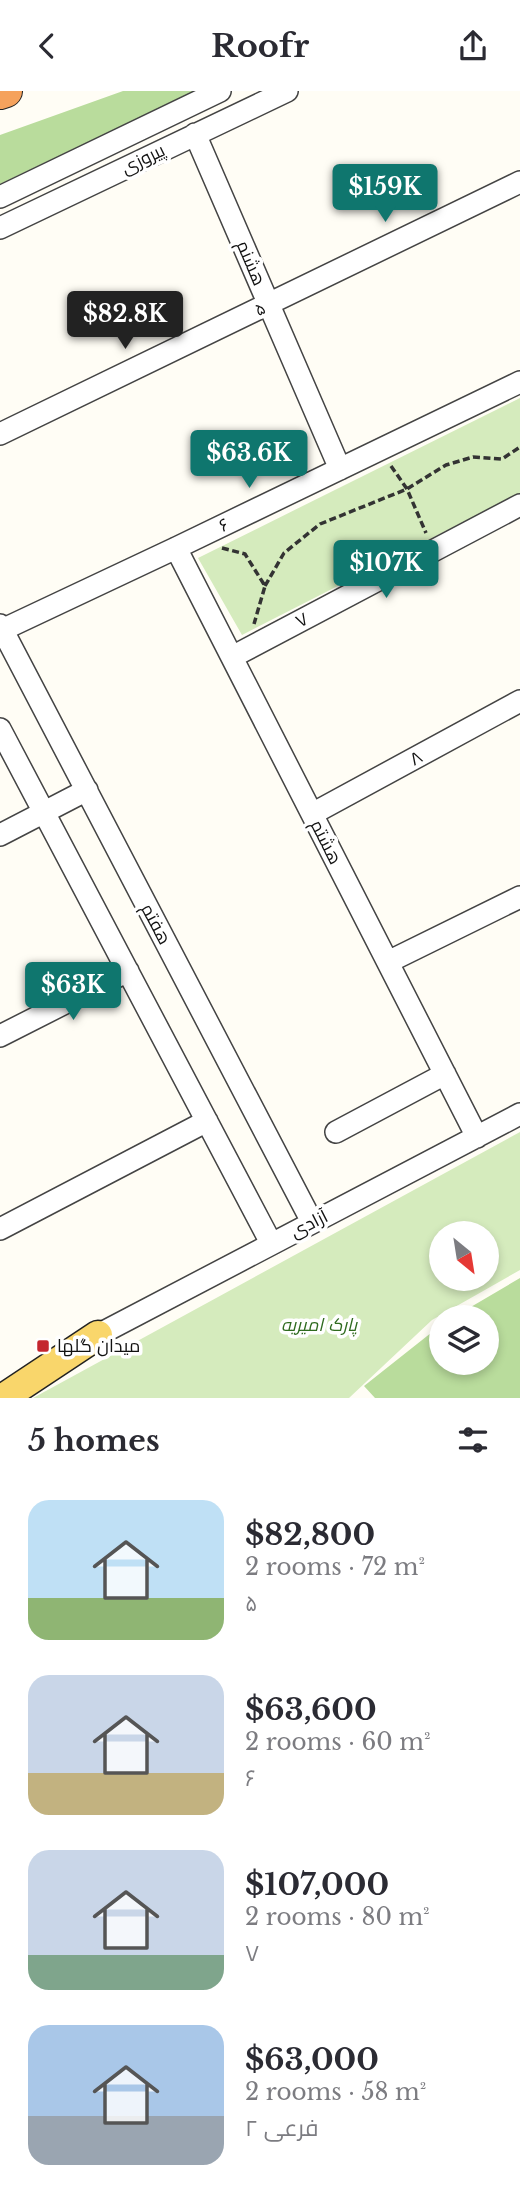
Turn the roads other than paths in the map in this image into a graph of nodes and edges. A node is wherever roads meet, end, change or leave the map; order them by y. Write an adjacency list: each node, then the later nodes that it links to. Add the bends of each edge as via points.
1 (6, 91): 4 (highway)
2 (220, 91): 7 (street, پیروزی)
3 (287, 91): 5 (street, پیروزی)
4 (0, 93)
5 (195, 134): 8 (street, پیروزی); 9 (street, هشنم)
6 (520, 182): 9 (street, ۵)
7 (0, 197)
8 (0, 228)
9 (269, 305): 11 (street, ۵); 12 (street, هشنم)
10 (520, 382): 12 (street, ۶)
11 (0, 434)
12 (340, 469): 14 (street, ۶)
13 (520, 505): 16 (street, ۷)
14 (184, 544): 15 (street, ۶); 16 (street, هشتم)
15 (1, 627): 19 (street, هفتم)
16 (240, 653): 21 (street, هشتم)
17 (520, 701): 21 (street, ۸)
18 (0, 729): 20 (street)
19 (86, 790): 20 (street); 32 (street, هفتم)
20 (44, 812): 22 (street); 25 (street)
21 (312, 814): 24 (street, هشتم)
22 (0, 835)
23 (520, 897): 24 (street)
24 (388, 962): 27 (street, هشتم)
25 (128, 971): 26 (street); 29 (street)
26 (0, 1036)
27 (445, 1074): 30 (street); 31 (street, هشتم)
28 (520, 1114): 31 (street, آزادی)
29 (207, 1121): 33 (street); 34 (street)
30 (336, 1132)
31 (477, 1136): 32 (street, آزادی)
32 (312, 1222): 34 (street, آزادی)
33 (0, 1229)
34 (271, 1243): 35 (street, آزادی)
35 (98, 1335): 36 (main road, آزادی); 37 (main road, آزادی)
36 (0, 1381)
37 (3, 1398)

